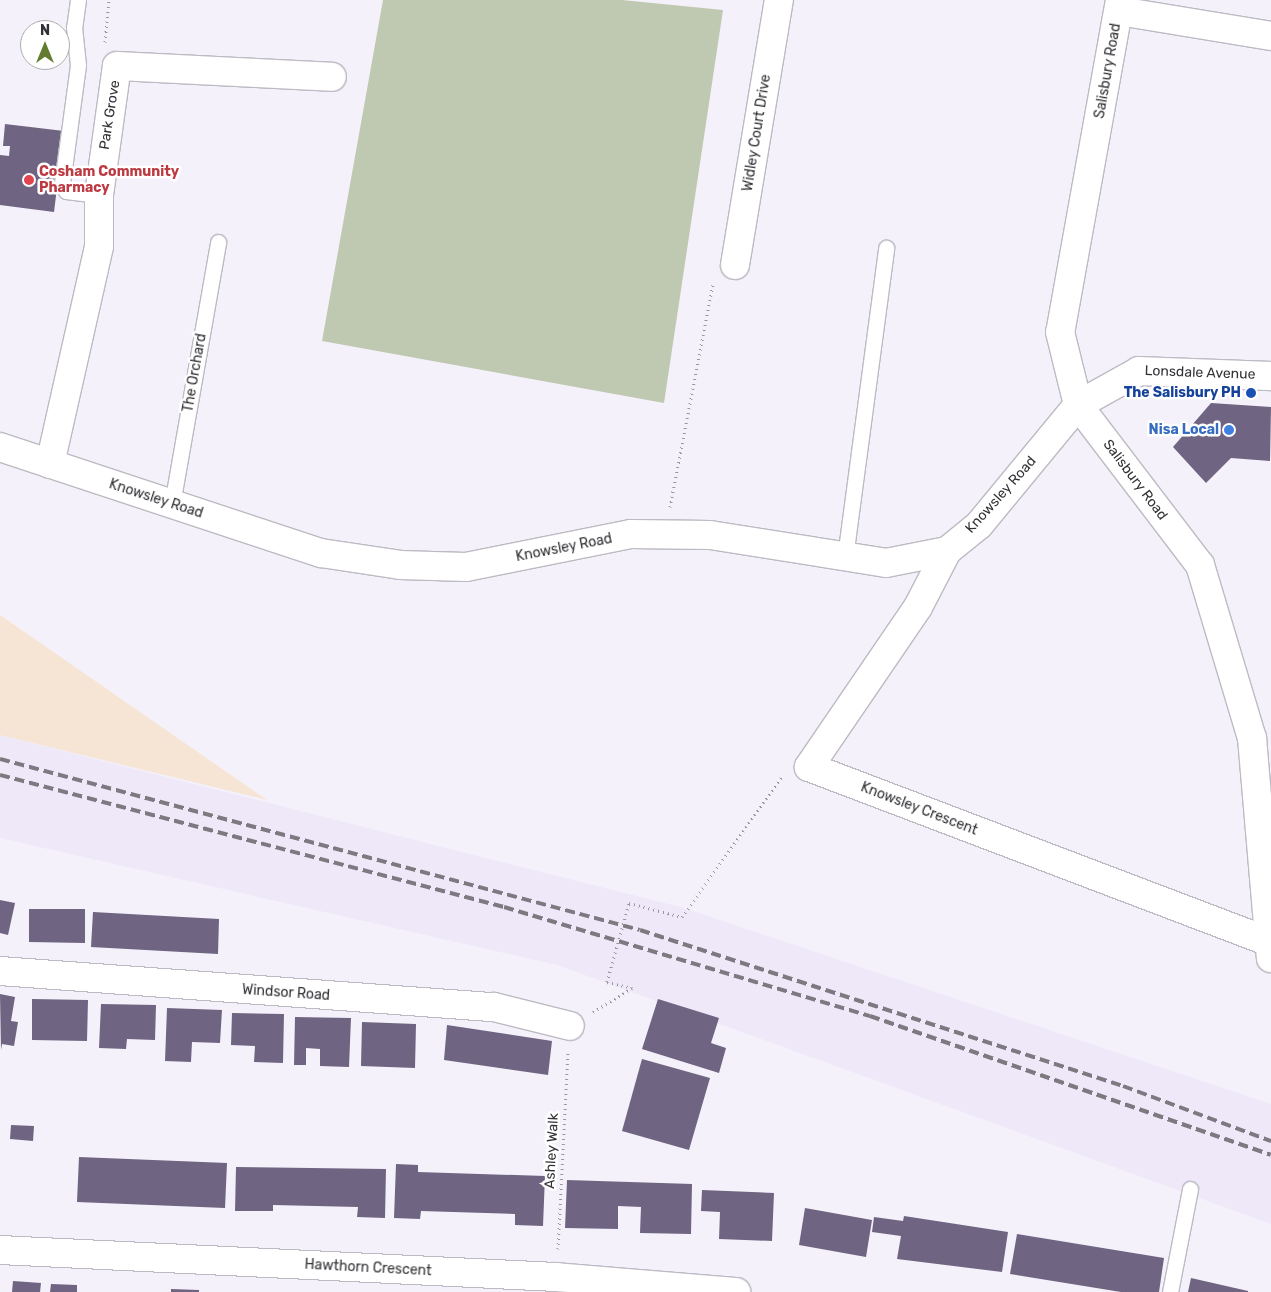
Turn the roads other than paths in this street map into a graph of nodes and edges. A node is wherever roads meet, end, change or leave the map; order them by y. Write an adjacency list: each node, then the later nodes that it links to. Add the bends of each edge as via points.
1 (78, 0): 6 (lane, via 74,27 78,65 62,183 66,190)
2 (780, 0): 9 (street, Widley Court Drive)
3 (1120, 6): 4 (street); 11 (street, Salisbury Road, via 1060,332)
4 (1271, 36)
5 (332, 77): 6 (street, Park Grove, via 117,66)
6 (98, 195): 13 (street, Park Grove, via 99,246)
7 (218, 242): 14 (lane, The Orchard)
8 (886, 248): 16 (lane)
9 (736, 265)
10 (1271, 376): 11 (street, Lonsdale Avenue, via 1139,371)
11 (1078, 405): 15 (street, Knowsley Road, via 979,525); 17 (street, Salisbury Road, via 1200,566 1252,738)
12 (0, 448): 13 (street, Knowsley Road)
13 (50, 464): 14 (street, Knowsley Road)
14 (172, 504): 16 (street, Knowsley Road, via 321,553 400,565 466,567 631,534 710,535)
15 (947, 551): 16 (street, Knowsley Road, via 886,563); 17 (street, Knowsley Crescent, via 918,607 809,767)
16 (845, 557)
17 (1270, 950)
18 (0, 971): 19 (street, Windsor Road, via 494,1007)
19 (570, 1026)
20 (1190, 1189): 24 (lane)
21 (0, 1250): 22 (street, Hawthorn Crescent)
22 (556, 1284): 23 (street, Hawthorn Crescent)
23 (736, 1292)
24 (1170, 1292)

